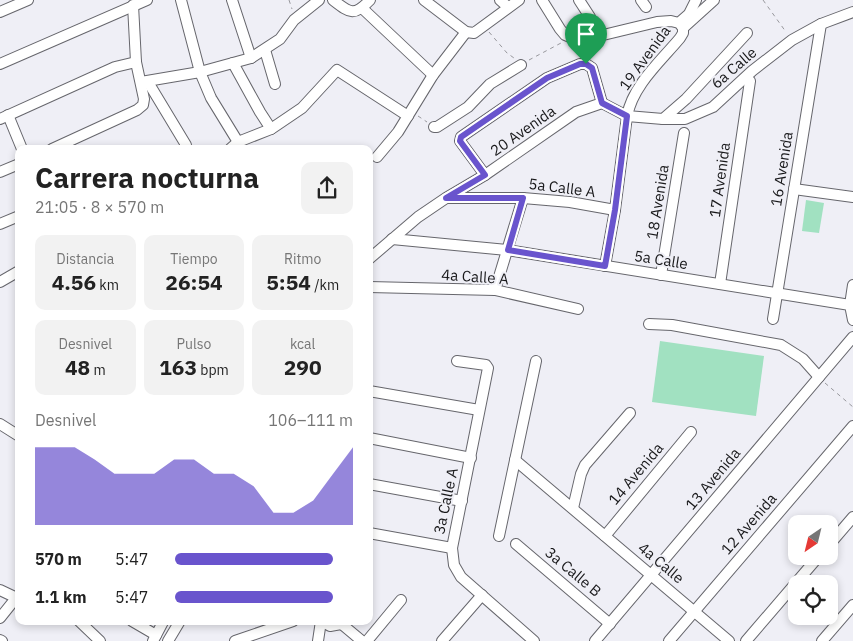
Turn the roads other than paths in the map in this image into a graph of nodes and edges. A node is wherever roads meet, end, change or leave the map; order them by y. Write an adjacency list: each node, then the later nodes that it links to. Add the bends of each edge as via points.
1 (28, 0): 17 (street)
2 (147, 0): 15 (street)
3 (181, 0): 30 (street)
4 (232, 0): 25 (street)
5 (319, 0): 24 (street)
6 (333, 0): 16 (street, via 348,11)
7 (370, 0): 16 (street)
8 (424, 0): 22 (street)
9 (519, 0): 14 (street)
10 (542, 0): 21 (street, via 560,29 572,38 599,36 657,22 671,21)
11 (579, 0): 19 (street)
12 (696, 0): 21 (street)
13 (714, 0): 21 (street, 19 Avenida)
14 (504, 4): 22 (street, via 484,26 474,33)
15 (133, 5): 26 (street); 28 (street)
16 (362, 8): 31 (street)
17 (0, 12)
18 (853, 12): 20 (street, 6a Calle)
19 (590, 17)
20 (821, 24): 39 (street, 6a Calle, via 792,40 752,70 713,107 685,119); 52 (street, 16 Avenida)
21 (681, 26): 37 (street, 19 Avenida, via 683,34 637,90)
22 (466, 32): 31 (street)
23 (748, 32): 39 (street)
24 (265, 50): 25 (street); 34 (street)
25 (251, 58): 27 (street)
26 (136, 62): 33 (street); 38 (street, via 115,67)
27 (233, 63): 30 (street); 41 (street)
28 (0, 64)
29 (521, 64): 40 (street, via 490,84 468,107)
30 (200, 72): 33 (street); 43 (street, via 211,98)
31 (433, 75): 36 (street)
32 (750, 81): 66 (street, 17 Avenida)
33 (144, 82): 45 (street, via 143,105 137,110); 46 (street)
34 (275, 84)
35 (602, 103): 37 (street); 51 (street, 20 Avenida, via 576,112); 51 (street, via 592,68 586,64 547,78 460,139)
36 (410, 113): 41 (street, via 337,70 302,108); 48 (street)
37 (627, 116): 39 (street, 6a Calle); 56 (street, 19 Avenida)
38 (4, 117): 44 (street)
39 (663, 120)
40 (434, 127)
41 (271, 129): 43 (street)
42 (684, 133): 64 (street, 18 Avenida)
43 (238, 142): 47 (street)
44 (20, 145)
45 (61, 145)
46 (186, 145)
47 (235, 145)
48 (377, 157)
49 (15, 166): 50 (street)
50 (0, 172)
51 (485, 175): 54 (street, 20 Avenida)
52 (794, 189): 53 (street); 70 (street, 16 Avenida)
53 (853, 197)
54 (446, 198): 55 (street, 5a Calle A); 59 (street, 20 Avenida)
55 (523, 198): 56 (street, 5a Calle A); 60 (street)
56 (615, 210): 62 (street, 19 Avenida)
57 (15, 218): 58 (street)
58 (0, 224)
59 (392, 239): 60 (street, 5a Calle); 61 (street, 20 Avenida)
60 (508, 250): 62 (street, 5a Calle); 69 (street)
61 (373, 256)
62 (605, 266): 64 (street, 5a Calle)
63 (15, 273): 65 (street)
64 (661, 275): 66 (street, 5a Calle)
65 (0, 282)
66 (720, 284): 70 (street, 5a Calle)
67 (853, 285): 71 (street)
68 (373, 287): 69 (street, 4a Calle A)
69 (495, 290): 72 (street, 4a Calle A)
70 (778, 293): 71 (street, 5a Calle); 73 (street, 16 Avenida)
71 (850, 304): 74 (street)
72 (578, 309)
73 (773, 319)
74 (853, 320)
75 (649, 324): 79 (street, via 672,325 781,345 804,359)
76 (853, 337): 79 (street, 13 Avenida)
77 (536, 360): 89 (street)
78 (457, 361): 81 (street, 3a Calle A, via 488,368)
79 (819, 377): 101 (street, 13 Avenida)
80 (373, 392): 81 (street)
81 (479, 410): 88 (street, 3a Calle A)
82 (630, 413): 92 (street, via 585,465)
83 (0, 424): 86 (street)
84 (853, 426): 108 (street, 12 Avenida)
85 (691, 432): 97 (street, 14 Avenida)
86 (15, 433)
87 (373, 439): 88 (street)
88 (471, 458): 91 (street, 3a Calle A)
89 (515, 460): 92 (street, 4a Calle); 96 (street)
90 (373, 485): 91 (street)
91 (462, 501): 99 (street, 3a Calle A)
92 (573, 508): 97 (street, 4a Calle)
93 (853, 517): 95 (street)
94 (373, 534): 99 (street)
95 (838, 534)
96 (499, 536)
97 (605, 536): 101 (street, 4a Calle)
98 (516, 544): 110 (street, 3a Calle B)
99 (452, 548): 103 (street, 3a Calle A, via 454,565 461,577)
100 (811, 565): 131 (street)
101 (651, 575): 108 (street, 4a Calle); 110 (street, 13 Avenida)
102 (0, 590): 104 (street)
103 (482, 595): 118 (street, 3a Calle A); 126 (street)
104 (15, 597)
105 (15, 600): 109 (street)
106 (401, 600): 125 (street)
107 (853, 605): 132 (street)
108 (694, 611): 129 (street, 12 Avenida); 130 (street, 4a Calle)
109 (0, 618)
110 (610, 624): 128 (street, 13 Avenida)
111 (84, 625): 120 (street)
112 (137, 625): 119 (street)
113 (162, 625): 119 (street)
114 (178, 625): 121 (street)
115 (281, 625): 122 (street)
116 (320, 625): 123 (street)
117 (342, 625): 124 (street)
118 (522, 637): 127 (street, 3a Calle A)
119 (155, 638)
120 (100, 641)
121 (168, 641)
122 (235, 641)
123 (318, 641)
124 (362, 641)
125 (367, 641)
126 (442, 641)
127 (534, 641)
128 (595, 641)
129 (668, 641)
130 (729, 641)
131 (746, 641)
132 (822, 641)

